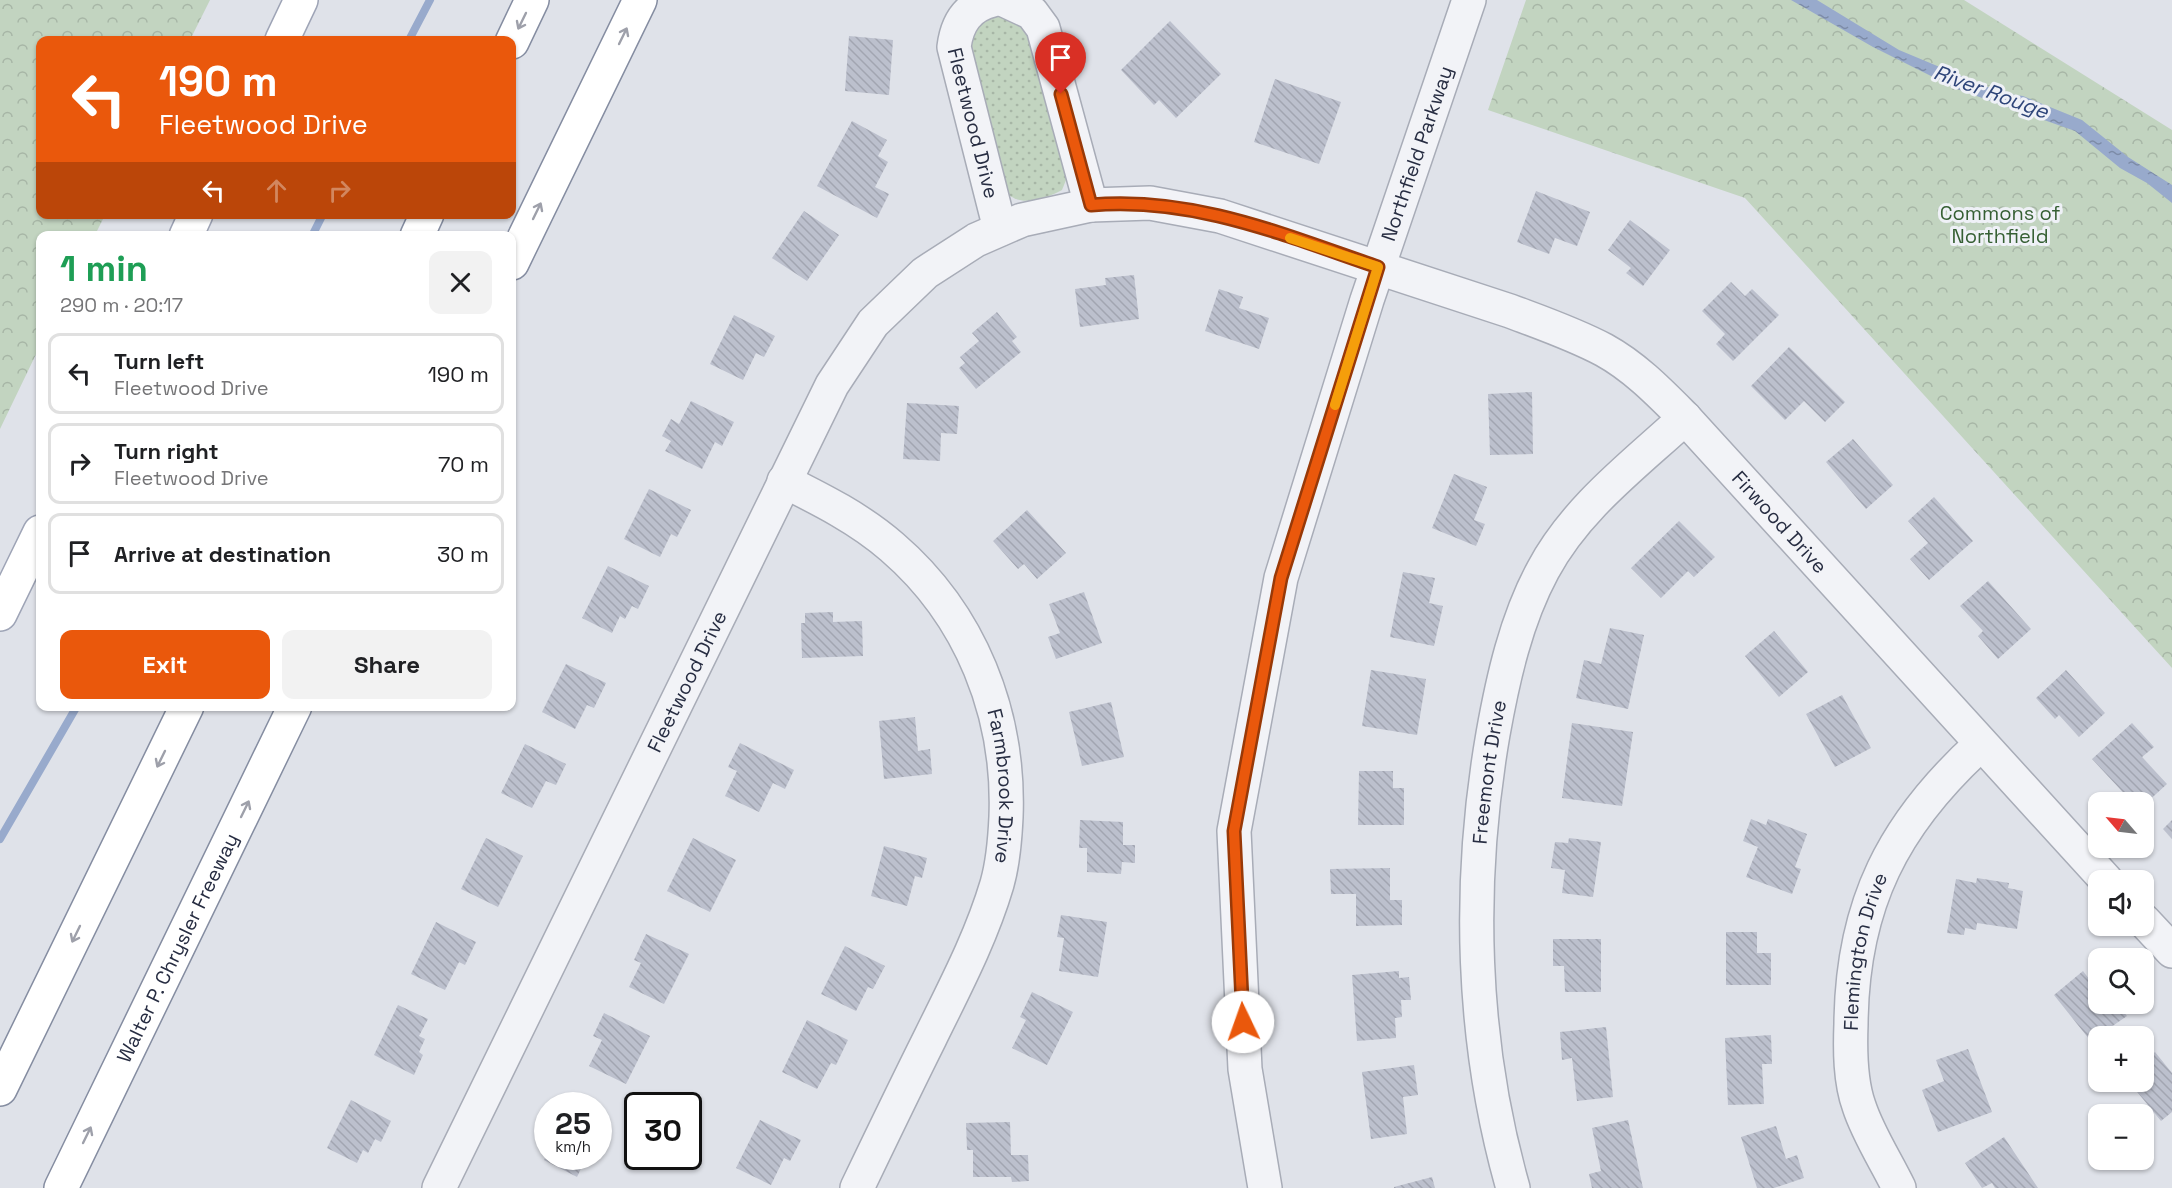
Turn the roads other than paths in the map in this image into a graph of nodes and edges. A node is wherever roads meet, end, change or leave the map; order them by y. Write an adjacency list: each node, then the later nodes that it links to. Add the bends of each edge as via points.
1 (302, 0): 7 (main road)
2 (532, 0): 8 (main road, one-way to 8)
3 (640, 0): 11 (main road, one-way to 3)
4 (993, 0): 10 (street, Fleetwood Drive, via 965,16 954,47)
5 (1004, 0): 9 (street, via 1032,13 1043,28)
6 (1469, 0): 12 (street, Northfield Parkway)
7 (284, 36)
8 (515, 36)
9 (1091, 205): 10 (street, Fleetwood Drive, via 1057,210); 12 (street, Fleetwood Drive, via 1150,203 1187,207)
10 (1000, 229): 14 (street, Fleetwood Drive, via 925,273 873,324 832,385)
11 (516, 255)
12 (1378, 267): 13 (street, Firwood Drive, via 1587,341 1624,363); 27 (street, Northfield Parkway, via 1281,578 1234,831 1245,1070)
13 (1685, 418): 19 (street, Firwood Drive); 28 (street, Freemont Drive, via 1603,492 1560,543 1526,608 1499,701 1482,810 1478,984 1493,1101)
14 (784, 481): 25 (street, Fleetwood Drive); 26 (street, Farmbrook Drive, via 864,525 931,587 979,662 994,703 1002,742 1005,837 983,925)
15 (36, 540): 16 (main road)
16 (0, 614)
17 (185, 711): 23 (main road, one-way to 23)
18 (293, 711): 24 (main road, Walter P. Chrysler Freeway, one-way to 18)
19 (1981, 744): 20 (street, Firwood Drive); 29 (street, Flemington Drive, via 1920,808 1889,857 1862,923 1854,964 1850,1053 1858,1105)
20 (2097, 870)
21 (2154, 932): 22 (street)
22 (2172, 951)
23 (0, 1089)
24 (61, 1188)
25 (439, 1188)
26 (856, 1188)
27 (1265, 1188)
28 (1513, 1188)
29 (1899, 1188)

